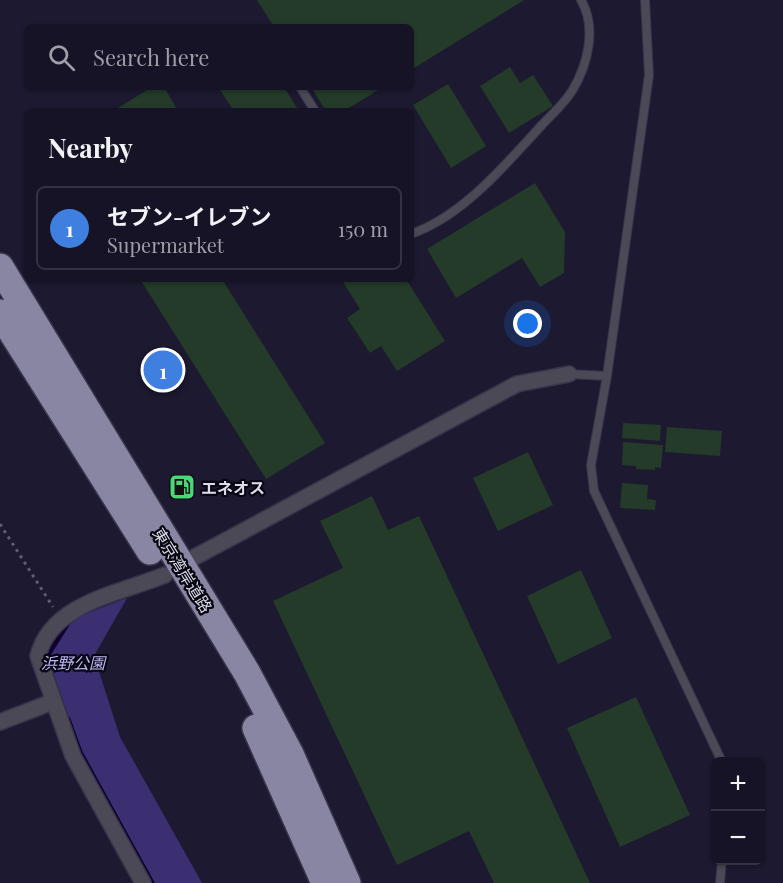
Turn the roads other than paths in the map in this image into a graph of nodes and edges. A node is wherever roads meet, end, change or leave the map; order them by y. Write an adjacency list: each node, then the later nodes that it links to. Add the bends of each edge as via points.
1 (581, 0): 5 (lane, via 587,11 589,52 571,92 498,172 448,215)
2 (645, 0): 9 (lane, via 649,75)
3 (302, 90): 4 (lane)
4 (313, 108)
5 (414, 232)
6 (0, 267): 10 (highway, 東京湾岸道路)
7 (0, 313): 10 (highway, 東京湾岸道路)
8 (569, 374): 9 (lane); 10 (street, via 517,384)
9 (608, 376): 13 (lane, via 591,465 594,491)
10 (173, 570): 11 (street, via 87,604 61,619 42,641 38,656); 16 (highway, 東京湾岸道路, via 256,729); 17 (highway, 東京湾岸道路, via 278,729)
11 (52, 702): 12 (street); 15 (street, via 73,756)
12 (0, 722)
13 (720, 757)
14 (722, 865): 18 (lane)
15 (143, 883)
16 (325, 883)
17 (347, 883)
18 (720, 883)

